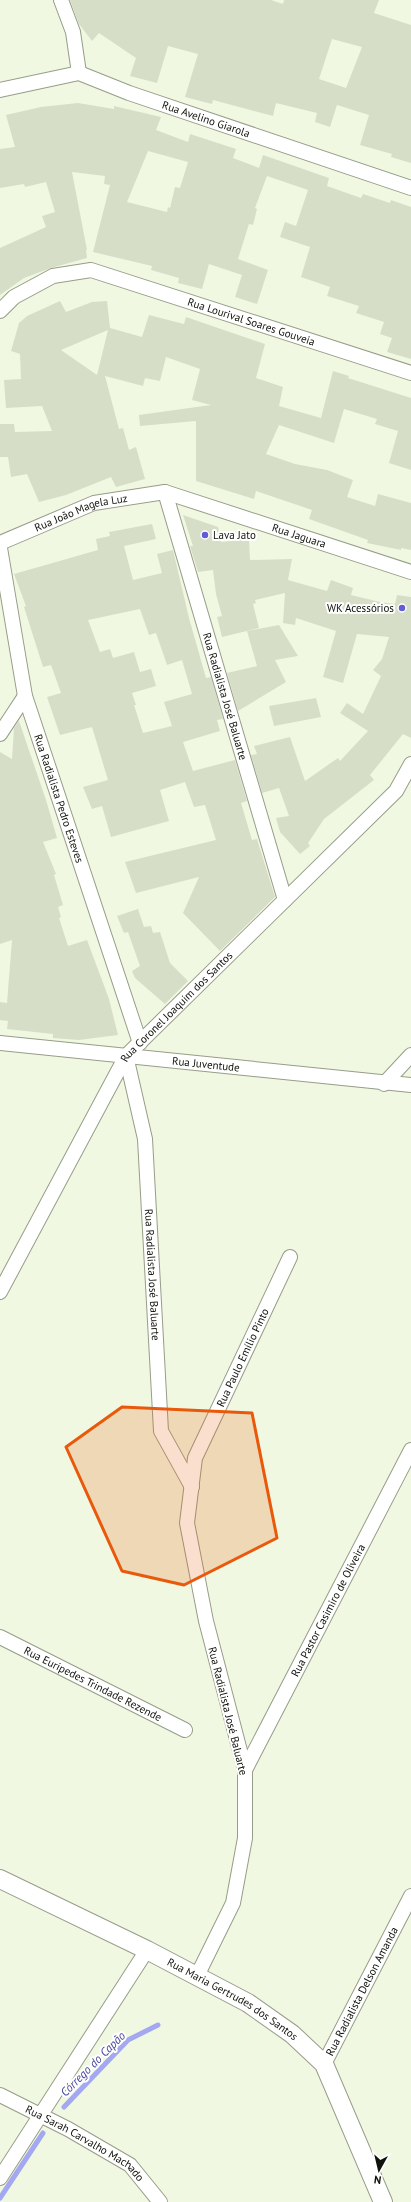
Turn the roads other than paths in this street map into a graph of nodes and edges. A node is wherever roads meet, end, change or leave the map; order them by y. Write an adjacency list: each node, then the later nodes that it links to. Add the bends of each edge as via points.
1 (61, 0): 2 (street, via 73,32)
2 (79, 73): 3 (street); 4 (street, Rua Avelino Giarola, via 129,93)
3 (0, 90)
4 (411, 188)
5 (0, 310): 6 (street, Rua Lourival Soares Gouveia, via 14,297 54,276 91,270)
6 (411, 373)
7 (165, 492): 8 (street, Rua João Magela Luz, via 94,503); 10 (street, Rua Jaguara); 14 (street, Rua Radialista José Baluarte)
8 (0, 543)
9 (0, 548): 11 (street, Rua Radialista Pedro Esteves)
10 (411, 572)
11 (25, 696): 12 (street); 16 (street, Rua Radialista Pedro Esteves)
12 (0, 734)
13 (411, 764): 14 (street, Rua Coronel Joaquim dos Santos, via 396,791)
14 (286, 900): 16 (street, Rua Coronel Joaquim dos Santos)
15 (0, 1043): 18 (street, Rua Juventude)
16 (140, 1043): 18 (street, Rua Coronel Joaquim dos Santos)
17 (411, 1055): 19 (street)
18 (126, 1056): 19 (street, Rua Juventude); 22 (street, Rua Coronel Joaquim dos Santos); 25 (street, Rua Radialista José Baluarte, via 145,1139 161,1431)
19 (384, 1084): 20 (street, Rua Juventude)
20 (411, 1085)
21 (290, 1257): 24 (street, Rua Paulo Emílio Pinto)
22 (0, 1292)
23 (411, 1450): 28 (street, Rua Pastor Casimiro de Oliveira)
24 (195, 1458): 25 (street, Rua Radialista José Baluarte)
25 (192, 1487): 28 (street, Rua Radialista José Baluarte, via 188,1531 206,1621)
26 (0, 1637): 27 (street, Rua Euripedes Trindade Rezende)
27 (185, 1730)
28 (245, 1770): 32 (street, Rua Radialista José Baluarte, via 246,1838 232,1903)
29 (0, 1879): 31 (street, Rua Maria Gertrudes dos Santos)
30 (411, 1896): 33 (street, Rua Radialista Delson Amanda)
31 (147, 1950): 32 (street, Rua Maria Gertrudes dos Santos); 35 (street)
32 (197, 1976): 33 (street, Rua Maria Gertrudes dos Santos, via 248,2003 292,2034)
33 (324, 2064): 38 (street, Rua Maria Gertrudes dos Santos)
34 (0, 2095): 35 (street, Rua Sarah Carvalho Machado)
35 (39, 2115): 36 (street); 37 (street, Rua Sarah Carvalho Machado, via 130,2165)
36 (0, 2178)
37 (160, 2202)
38 (382, 2202)

